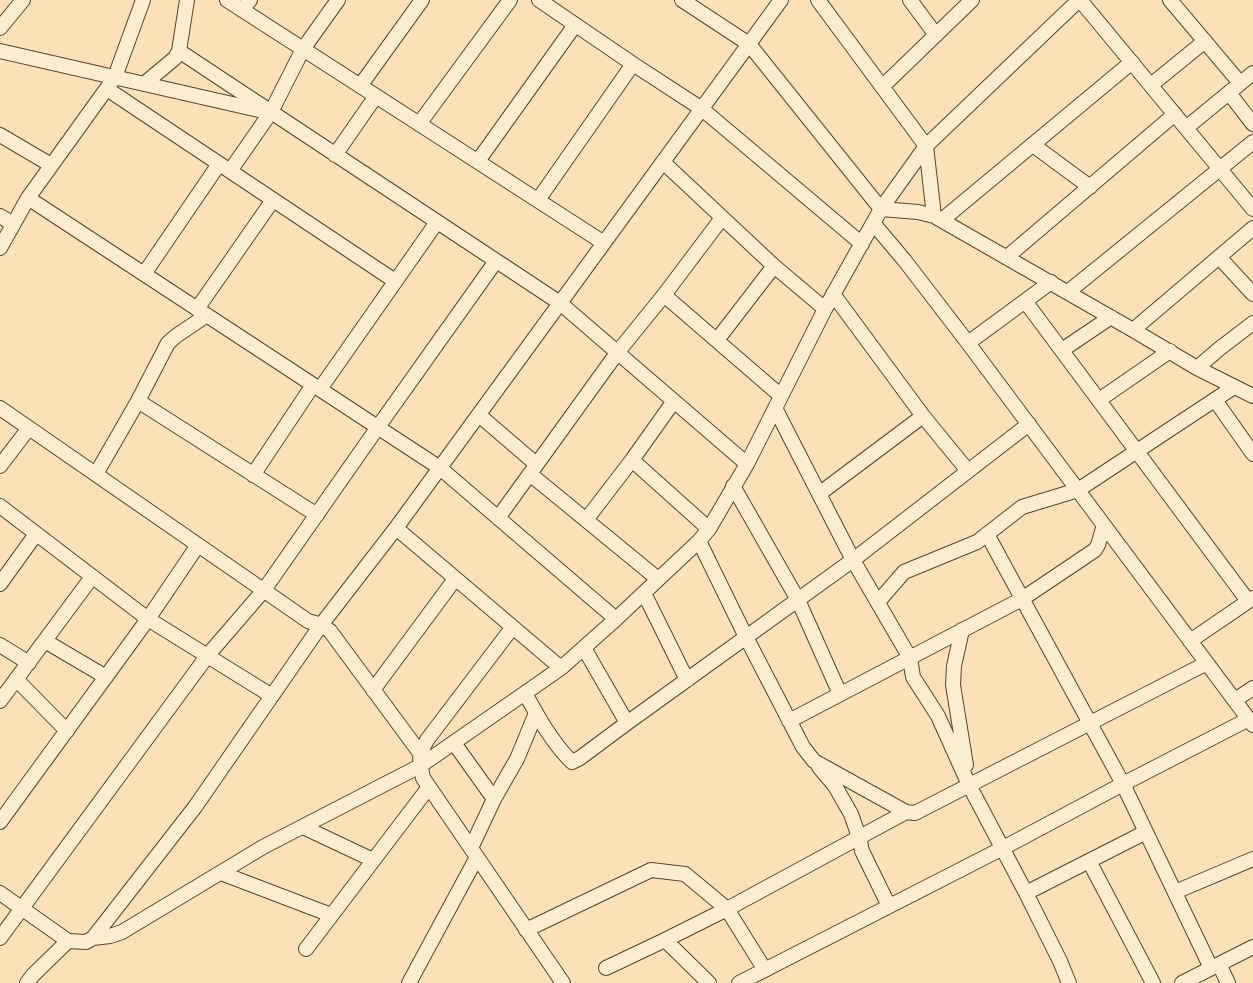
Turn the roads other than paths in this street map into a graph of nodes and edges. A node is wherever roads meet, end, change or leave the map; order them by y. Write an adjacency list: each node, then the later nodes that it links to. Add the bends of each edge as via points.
1 (23, 0): 18 (street)
2 (143, 0): 28 (street)
3 (187, 0): 23 (street)
4 (227, 0): 16 (street)
5 (338, 0): 22 (street)
6 (422, 0): 32 (street)
7 (510, 0): 40 (street)
8 (539, 0): 17 (street)
9 (781, 0): 21 (street)
10 (818, 0): 33 (street)
11 (910, 0): 19 (street)
12 (972, 0): 19 (street)
13 (1080, 0): 25 (street); 46 (street)
14 (1170, 0): 20 (street)
15 (686, 1): 21 (street)
16 (246, 5): 22 (street)
17 (575, 25): 26 (street); 48 (street)
18 (0, 28)
19 (936, 35): 33 (street)
20 (1205, 41): 29 (street); 31 (street)
21 (749, 44): 37 (street); 57 (street)
22 (303, 49): 32 (street); 38 (street)
23 (180, 51): 30 (street); 38 (street)
24 (2, 56): 28 (street)
25 (1132, 62): 31 (street); 45 (street)
26 (634, 64): 37 (street); 56 (street)
27 (1253, 73): 29 (street)
28 (115, 77): 30 (street); 34 (street)
29 (1240, 83): 35 (street)
30 (144, 84): 38 (street)
31 (1151, 85): 39 (street)
32 (360, 86): 36 (street)
33 (883, 86): 46 (street)
34 (106, 88): 50 (street); 51 (street)
35 (1229, 93): 41 (street); 42 (street)
36 (376, 96): 40 (street); 47 (street)
37 (702, 109): 49 (street); 67 (street)
38 (271, 112): 47 (street); 51 (street)
39 (1175, 114): 42 (street); 53 (street)
40 (419, 124): 48 (street)
41 (1253, 124)
42 (1186, 128): 52 (street)
43 (0, 135): 50 (street)
44 (1253, 142): 52 (street)
45 (1033, 145): 53 (street); 61 (street)
46 (926, 146): 57 (street); 61 (street)
47 (335, 155): 62 (street)
48 (478, 161): 56 (street)
49 (663, 162): 60 (street); 66 (street)
50 (52, 165): 54 (street)
51 (225, 167): 55 (street); 73 (street)
52 (1220, 168): 58 (street); 76 (street)
53 (1090, 187): 69 (street)
54 (28, 198): 64 (street); 73 (street)
55 (273, 200): 74 (street); 83 (street)
56 (538, 200): 66 (street)
57 (881, 209): 61 (street, via 918,212); 63 (street)
58 (1253, 209)
59 (0, 216): 64 (street)
60 (722, 218): 72 (street); 79 (street)
61 (938, 218): 69 (street)
62 (437, 222): 71 (street); 74 (street)
63 (873, 223): 67 (street); 88 (street)
64 (14, 224): 68 (street)
65 (1253, 228): 70 (street)
66 (604, 243): 81 (street)
67 (862, 244): 77 (street)
68 (0, 248)
69 (1007, 257): 75 (street)
70 (1219, 257): 78 (street); 86 (street)
71 (496, 261): 81 (street); 105 (street)
72 (774, 266): 82 (street); 87 (street)
73 (144, 274): 83 (street)
74 (395, 281): 93 (street)
75 (1051, 282): 76 (street); 80 (street)
76 (1068, 292): 84 (street)
77 (833, 294): 82 (street); 103 (street)
78 (1253, 294)
79 (664, 295): 87 (street); 91 (street)
80 (1025, 301): 88 (street); 89 (street)
81 (560, 303): 91 (street); 102 (street)
82 (825, 309): 100 (street)
83 (202, 312): 93 (street); 98 (street, via 168,343)
84 (1111, 317): 86 (street); 89 (street)
85 (1253, 323): 92 (street)
86 (1134, 330): 90 (street)
87 (717, 340): 100 (street)
88 (968, 343): 104 (street)
89 (1062, 350): 96 (street)
90 (1170, 351): 92 (street); 96 (street)
91 (617, 353): 99 (street); 113 (street)
92 (1197, 368): 94 (street)
93 (316, 387): 105 (street); 116 (street)
94 (1234, 387): 95 (street); 97 (street)
95 (1253, 396)
96 (1099, 400): 107 (street)
97 (1215, 400): 107 (street); 108 (street)
98 (138, 401): 115 (street); 116 (street)
99 (674, 401): 109 (street); 110 (street)
100 (778, 402): 110 (street); 119 (street)
101 (0, 408): 106 (street)
102 (479, 414): 112 (street); 113 (street)
103 (923, 416): 114 (street); 119 (street)
104 (1029, 424): 114 (street); 118 (street)
105 (378, 427): 112 (street); 121 (street)
106 (29, 428): 111 (street); 115 (street)
107 (1137, 451): 118 (street); 140 (street)
108 (1253, 454)
109 (632, 460): 123 (street); 126 (street)
110 (747, 464): 117 (street)
111 (0, 466)
112 (440, 468): 122 (street); 125 (street)
113 (533, 469): 122 (street); 123 (street)
114 (968, 471): 131 (street)
115 (96, 474): 130 (street)
116 (253, 475): 121 (street)
117 (733, 486): 126 (street); 138 (street)
118 (1078, 490): 124 (street); 128 (street, via 1022,507)
119 (819, 494): 131 (street)
120 (0, 506): 127 (street)
121 (317, 515): 136 (street)
122 (498, 518): 143 (street)
123 (586, 520): 134 (street)
124 (1104, 525): 139 (street, via 1095,550); 149 (street)
125 (396, 528): 133 (street); 144 (street)
126 (709, 529): 129 (street)
127 (36, 534): 132 (street); 135 (street)
128 (986, 534): 139 (street); 141 (street, via 977,542 904,572)
129 (699, 541): 134 (street); 147 (street)
130 (198, 546): 136 (street); 142 (street)
131 (853, 560): 138 (street); 141 (street)
132 (92, 577): 142 (street); 148 (street)
133 (455, 579): 145 (street); 161 (street)
134 (658, 579): 137 (street)
135 (0, 584)
136 (264, 590): 144 (street, via 308,621); 152 (street)
137 (644, 592): 143 (street); 159 (street)
138 (798, 600): 147 (street); 163 (street)
139 (1022, 600): 146 (street); 171 (street)
140 (1250, 600): 149 (street)
141 (878, 602): 153 (street)
142 (148, 619): 152 (street); 157 (street)
143 (616, 619): 151 (street)
144 (321, 625): 161 (street, via 330,631); 164 (street)
145 (512, 628): 156 (street); 174 (street, via 427,740)
146 (962, 630): 153 (street); 177 (street, via 954,666 953,685)
147 (746, 637): 159 (street); 168 (street)
148 (45, 641): 154 (street); 157 (street)
149 (1190, 641): 155 (street)
150 (0, 645): 154 (street)
151 (584, 648): 156 (street); 170 (street)
152 (208, 655): 164 (street); 195 (street)
153 (910, 658): 163 (street); 177 (street, via 913,677 938,716)
154 (29, 663): 158 (street)
155 (1207, 663): 165 (street); 171 (street)
156 (561, 668): 162 (street)
157 (106, 677): 172 (street)
158 (16, 679): 166 (street); 172 (street)
159 (687, 680): 170 (street)
160 (1253, 688): 165 (street)
161 (373, 690): 174 (street)
162 (525, 694): 167 (street); 173 (street)
163 (840, 694): 168 (street)
164 (272, 696): 200 (street, via 195,807)
165 (1235, 700): 169 (street)
166 (0, 701)
167 (536, 713): 170 (street, via 572,762); 179 (street, via 517,759)
168 (789, 721): 175 (street, via 803,747)
169 (1251, 722): 176 (street)
170 (628, 723)
171 (1090, 723): 176 (street); 177 (street)
172 (67, 731): 181 (street)
173 (454, 742): 174 (street); 179 (street)
174 (420, 760): 178 (street, via 423,778); 182 (street)
175 (814, 760): 180 (street); 184 (street, via 851,814)
176 (1123, 784): 183 (street); 185 (street)
177 (969, 785): 180 (street, via 915,813); 185 (street)
178 (429, 787): 186 (street); 188 (street)
179 (494, 799): 186 (street)
180 (906, 812): 184 (street)
181 (0, 822)
182 (303, 827): 188 (street); 190 (street, via 263,847)
183 (1146, 832): 189 (street); 191 (street)
184 (859, 837): 194 (street, via 862,851); 196 (street)
185 (1003, 848): 193 (street); 194 (street)
186 (474, 852): 198 (street); 209 (street)
187 (1253, 859): 191 (street)
188 (373, 860): 197 (street)
189 (1089, 861): 193 (street); 214 (street)
190 (221, 873): 197 (street); 200 (street, via 122,932)
191 (1176, 892): 205 (street)
192 (0, 893): 195 (street)
193 (1026, 893): 213 (street)
194 (889, 906): 207 (street)
195 (22, 908): 199 (street); 202 (street)
196 (727, 909): 198 (street, via 685,874 651,870); 201 (street); 207 (street)
197 (331, 915): 204 (street)
198 (526, 930): 210 (street)
199 (0, 938)
200 (93, 938): 202 (street, via 86,942)
201 (665, 940): 206 (street); 211 (street)
202 (68, 941): 208 (street)
203 (1253, 947): 205 (street)
204 (306, 949)
205 (1215, 966): 215 (street); 216 (street)
206 (606, 968)
207 (765, 970): 212 (street)
208 (27, 983)
209 (410, 983)
210 (563, 983)
211 (709, 983)
212 (739, 983)
213 (1069, 983)
214 (1153, 983)
215 (1182, 983)
216 (1228, 983)

